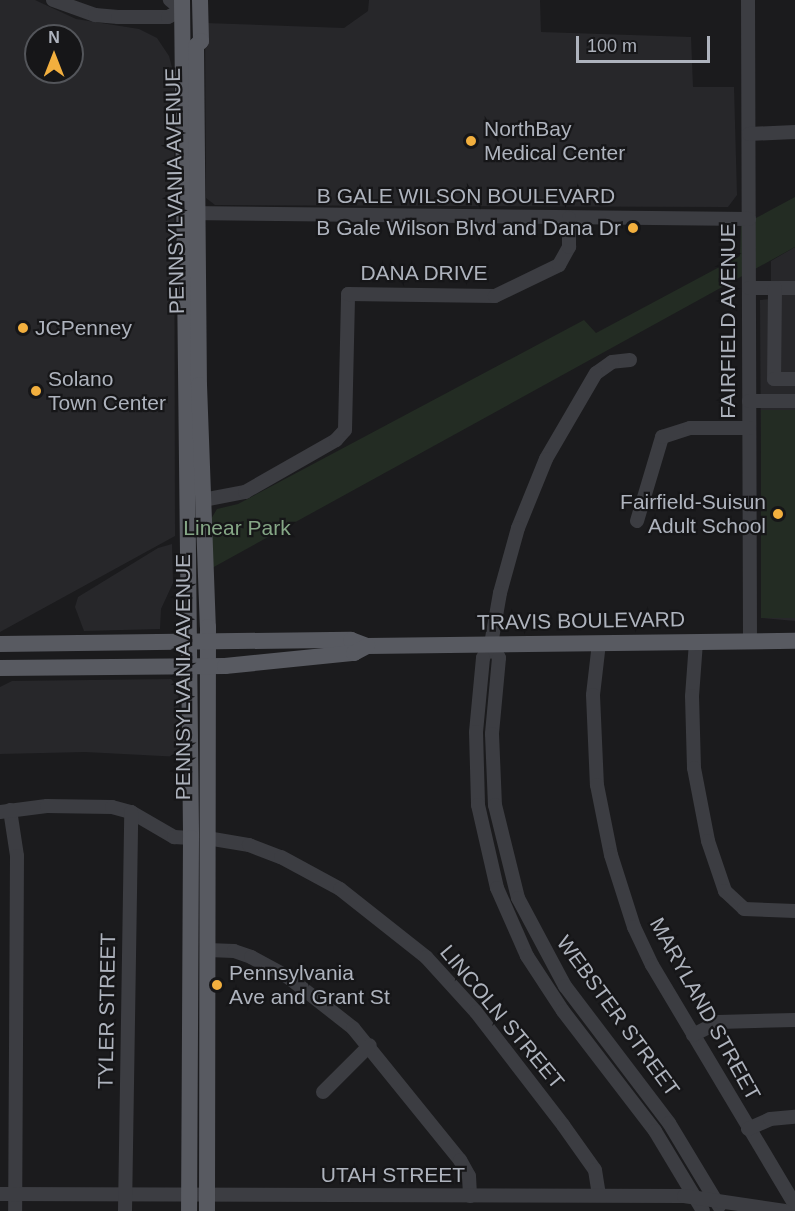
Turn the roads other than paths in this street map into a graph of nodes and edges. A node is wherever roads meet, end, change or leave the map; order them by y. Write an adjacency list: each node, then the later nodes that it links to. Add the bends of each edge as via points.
1 (54, 0): 4 (street, via 95,15 118,17 168,17)
2 (200, 0): 5 (main road, PENNSYLVANIA AVENUE, via 201,41)
3 (748, 0): 7 (street, FAIRFIELD AVENUE)
4 (181, 3): 5 (main road, via 191,20); 8 (main road, PENNSYLVANIA AVENUE)
5 (196, 46): 8 (main road, PENNSYLVANIA AVENUE)
6 (795, 132): 7 (street)
7 (749, 134): 10 (street, FAIRFIELD AVENUE)
8 (191, 214): 9 (street, B GALE WILSON BOULEVARD); 19 (main road, PENNSYLVANIA AVENUE); 21 (main road, PENNSYLVANIA AVENUE)
9 (569, 218): 10 (street, B GALE WILSON BOULEVARD); 19 (street, DANA DRIVE, via 567,256 559,265 495,296 348,294 345,430 336,440 245,492)
10 (749, 219): 11 (street, FAIRFIELD AVENUE)
11 (749, 288): 12 (street); 16 (street, FAIRFIELD AVENUE)
12 (775, 288): 13 (street); 15 (street, via 774,379)
13 (795, 288)
14 (630, 360): 28 (street, via 612,362 596,373 546,459 518,528)
15 (795, 379)
16 (749, 401): 17 (street); 18 (street, FAIRFIELD AVENUE)
17 (795, 401)
18 (749, 428): 20 (street, via 690,428 662,437); 23 (street, FAIRFIELD AVENUE)
19 (204, 500): 22 (main road, PENNSYLVANIA AVENUE)
20 (637, 521)
21 (187, 641): 22 (main road, TRAVIS BOULEVARD); 27 (main road, TRAVIS BOULEVARD); 30 (main road, PENNSYLVANIA AVENUE)
22 (208, 641): 29 (main road, TRAVIS BOULEVARD, via 351,640); 31 (main road, PENNSYLVANIA AVENUE)
23 (750, 641): 24 (main road, TRAVIS BOULEVARD); 25 (main road, TRAVIS BOULEVARD)
24 (795, 641)
25 (696, 642): 26 (main road, TRAVIS BOULEVARD); 36 (street, via 692,696 694,768 708,841 725,891 744,909)
26 (598, 643): 28 (main road, TRAVIS BOULEVARD); 39 (street, MARYLAND STREET, via 594,746 602,819 634,927)
27 (0, 644)
28 (491, 644): 29 (main road, TRAVIS BOULEVARD); 49 (street, WEBSTER STREET, via 483,658 476,766 485,844 497,888 526,956 548,991 655,1131); 53 (street, WEBSTER STREET, via 499,658 492,734 495,805 518,898 565,986 669,1123)
29 (367, 646): 31 (main road, TRAVIS BOULEVARD, via 354,653)
30 (187, 664): 31 (main road, TRAVIS BOULEVARD); 32 (main road, TRAVIS BOULEVARD); 35 (main road, PENNSYLVANIA AVENUE)
31 (207, 665): 35 (main road, PENNSYLVANIA AVENUE)
32 (0, 668)
33 (5, 811): 34 (street, via 83,805); 45 (street, via 17,856)
34 (131, 812): 35 (street, LINCOLN STREET, via 174,837); 46 (street, TYLER STREET)
35 (199, 838): 37 (main road, PENNSYLVANIA AVENUE); 47 (street, LINCOLN STREET, via 249,845 281,857 340,889 426,957 476,1012 563,1125 595,1170); 50 (main road, PENNSYLVANIA AVENUE)
36 (795, 911)
37 (208, 950): 40 (street, via 242,953 288,977); 51 (main road, PENNSYLVANIA AVENUE)
38 (795, 1020): 39 (street, via 718,1022)
39 (693, 1035): 43 (street, MARYLAND STREET)
40 (370, 1045): 41 (street); 48 (street, via 466,1168)
41 (322, 1092)
42 (795, 1116): 43 (street, via 770,1119)
43 (748, 1129): 52 (street, MARYLAND STREET)
44 (0, 1194): 45 (street, UTAH STREET)
45 (15, 1194): 46 (street, UTAH STREET); 54 (street)
46 (125, 1195): 50 (street, UTAH STREET); 55 (street, TYLER STREET)
47 (599, 1195): 48 (street, UTAH STREET); 49 (street, UTAH STREET)
48 (470, 1196): 51 (street, UTAH STREET)
49 (694, 1198): 53 (street, UTAH STREET); 56 (street, WEBSTER STREET)
50 (189, 1203): 51 (street, UTAH STREET)
51 (207, 1203)
52 (795, 1205)
53 (719, 1206): 57 (street, UTAH STREET)
54 (15, 1211)
55 (125, 1211)
56 (703, 1211)
57 (785, 1211)

